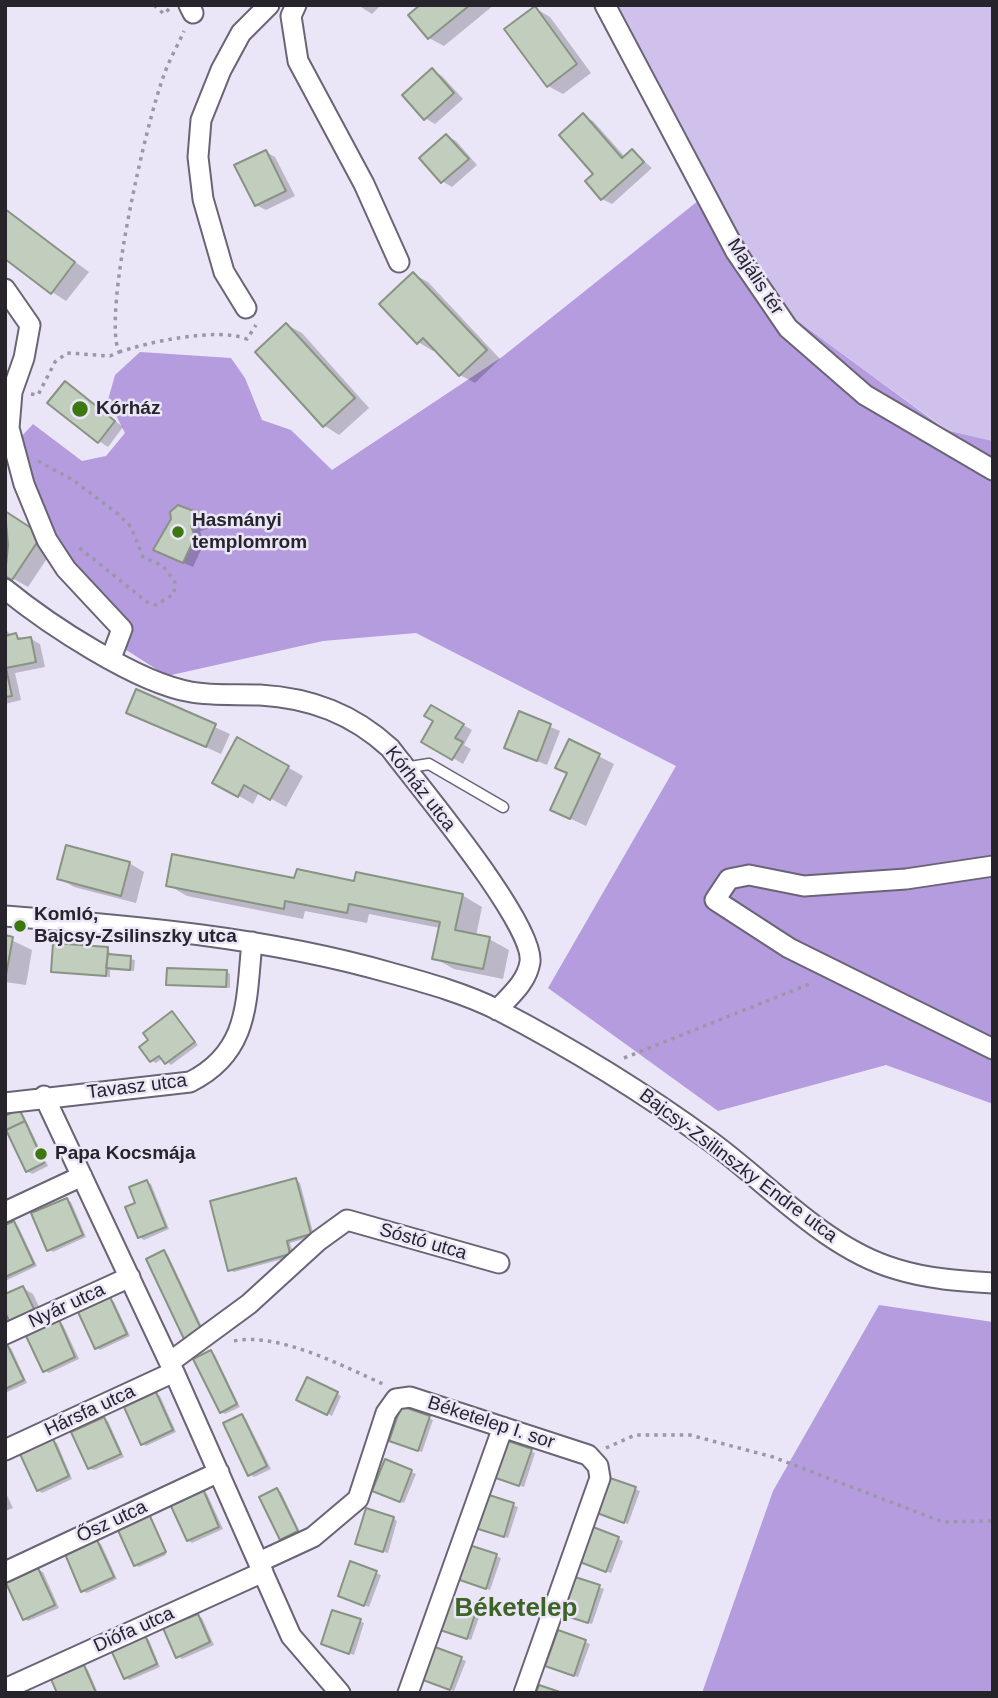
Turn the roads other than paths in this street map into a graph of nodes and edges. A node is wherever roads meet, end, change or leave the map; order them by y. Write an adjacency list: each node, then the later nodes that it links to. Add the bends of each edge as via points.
1 (269, 5): 6 (street, via 242,33 221,70 201,120 198,156 203,200 225,272)
2 (296, 5): 4 (street, via 291,16 298,61 364,184)
3 (605, 5): 7 (street, Majális tér, via 736,253 788,328 865,395)
4 (399, 262)
5 (5, 289): 9 (street, via 30,325 12,392 9,428 24,484 47,540 86,593 122,629)
6 (246, 308)
7 (993, 470)
8 (5, 590): 9 (street, Kórház utca, via 41,618)
9 (111, 658): 10 (street, Kórház utca, via 162,684 191,692 263,695 331,709 369,729)
10 (404, 768): 11 (lane, via 429,764); 15 (street, Kórház utca, via 487,877 528,943 531,960 527,975)
11 (503, 807)
12 (993, 866): 16 (street, via 905,879 804,886 749,875 729,879 715,900 789,948)
13 (5, 916): 14 (street, Bajcsy-Zsilinszky Endre utca, via 144,926)
14 (252, 942): 15 (street, Bajcsy-Zsilinszky Endre utca, via 333,956 457,992); 17 (street, Tavasz utca, via 244,1017 221,1062 207,1073 190,1082)
15 (497, 1010): 24 (street, Bajcsy-Zsilinszky Endre utca, via 599,1068 710,1141 836,1240 871,1259 934,1279)
16 (993, 1049)
17 (44, 1096): 18 (street, Tavasz utca); 19 (street)
18 (5, 1103)
19 (82, 1176): 20 (street); 23 (street)
20 (5, 1212)
21 (346, 1220): 22 (street, Sóstó utca); 26 (street, Hársfa utca)
22 (499, 1263)
23 (130, 1277): 25 (street, Nyár utca); 26 (street)
24 (993, 1283)
25 (5, 1334)
26 (172, 1367): 28 (street, Hársfa utca); 29 (street)
27 (503, 1427): 30 (street, Béketelep I. sor, via 411,1397 396,1399 386,1413 358,1499 313,1537); 34 (street); 35 (street, Béketelep I. sor, via 593,1460 600,1478)
28 (5, 1450)
29 (219, 1472): 30 (street); 31 (street, Ősz utca)
30 (261, 1567): 32 (street, Diófa utca); 33 (street, via 291,1636)
31 (5, 1572)
32 (5, 1689)
33 (340, 1693)
34 (408, 1693)
35 (524, 1693)

